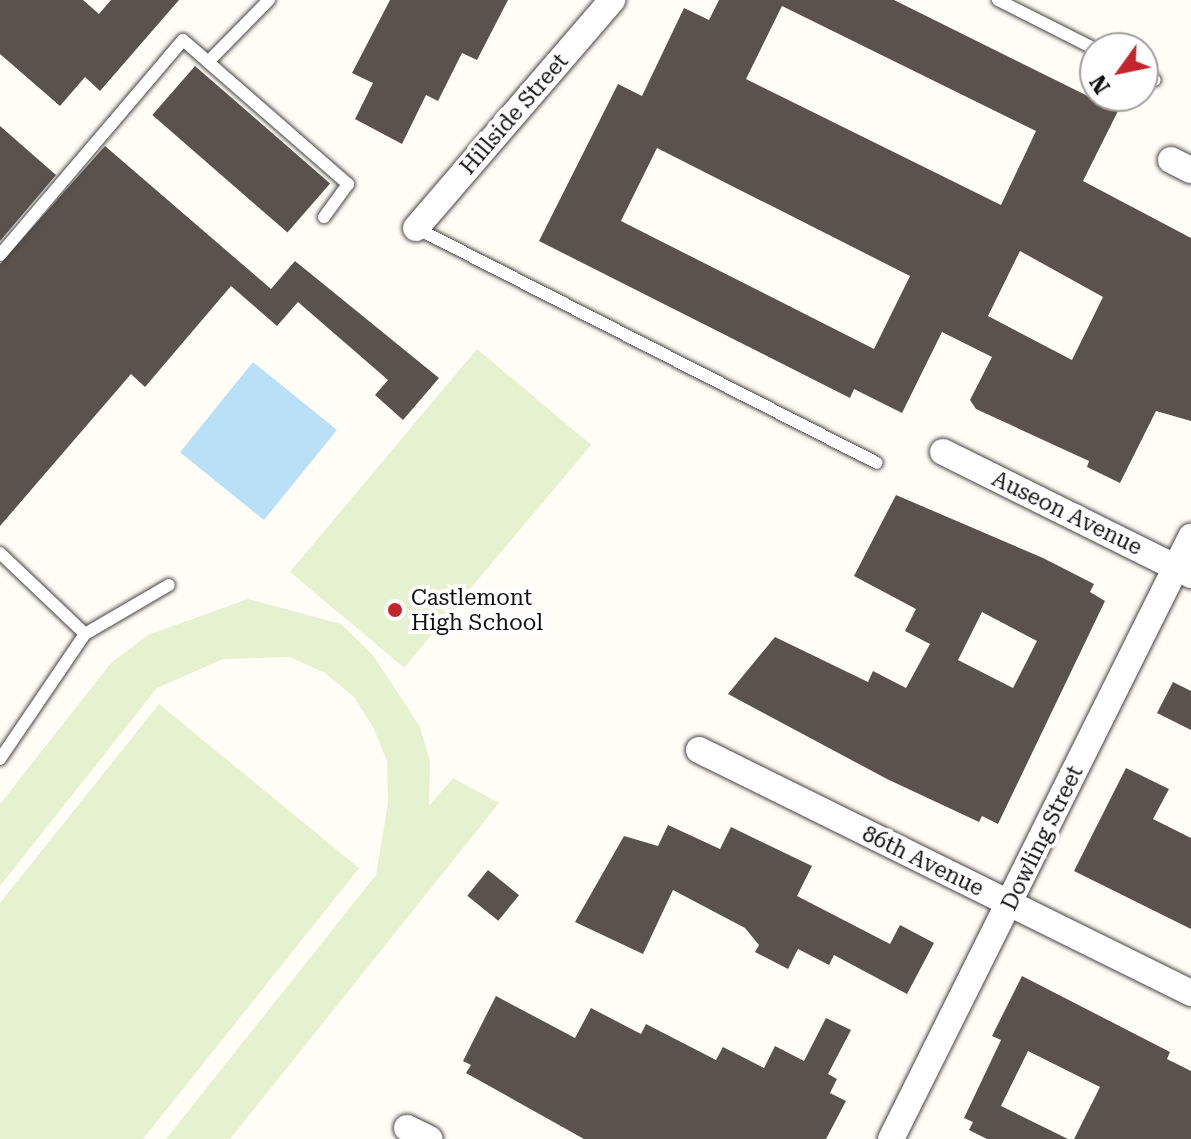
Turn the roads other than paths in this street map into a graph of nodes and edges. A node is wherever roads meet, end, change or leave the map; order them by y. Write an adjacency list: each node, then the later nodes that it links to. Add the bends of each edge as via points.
1 (269, 0): 5 (lane)
2 (612, 0): 7 (street, Hillside Street)
3 (998, 0): 4 (lane)
4 (1079, 41)
5 (208, 62): 6 (lane, via 348,184); 8 (lane, via 183,40)
6 (324, 217)
7 (416, 228): 10 (lane)
8 (0, 255)
9 (943, 452): 13 (street, Auseon Avenue)
10 (877, 463)
11 (1191, 537): 13 (street, Dowling Street)
12 (0, 553): 15 (lane)
13 (1183, 572): 18 (street, Dowling Street)
14 (169, 585): 15 (lane)
15 (85, 634): 17 (lane)
16 (699, 750): 18 (street, 86th Avenue)
17 (0, 759)
18 (1009, 904): 19 (street, 86th Avenue); 20 (street, Dowling Street)
19 (1191, 993)
20 (891, 1139)

